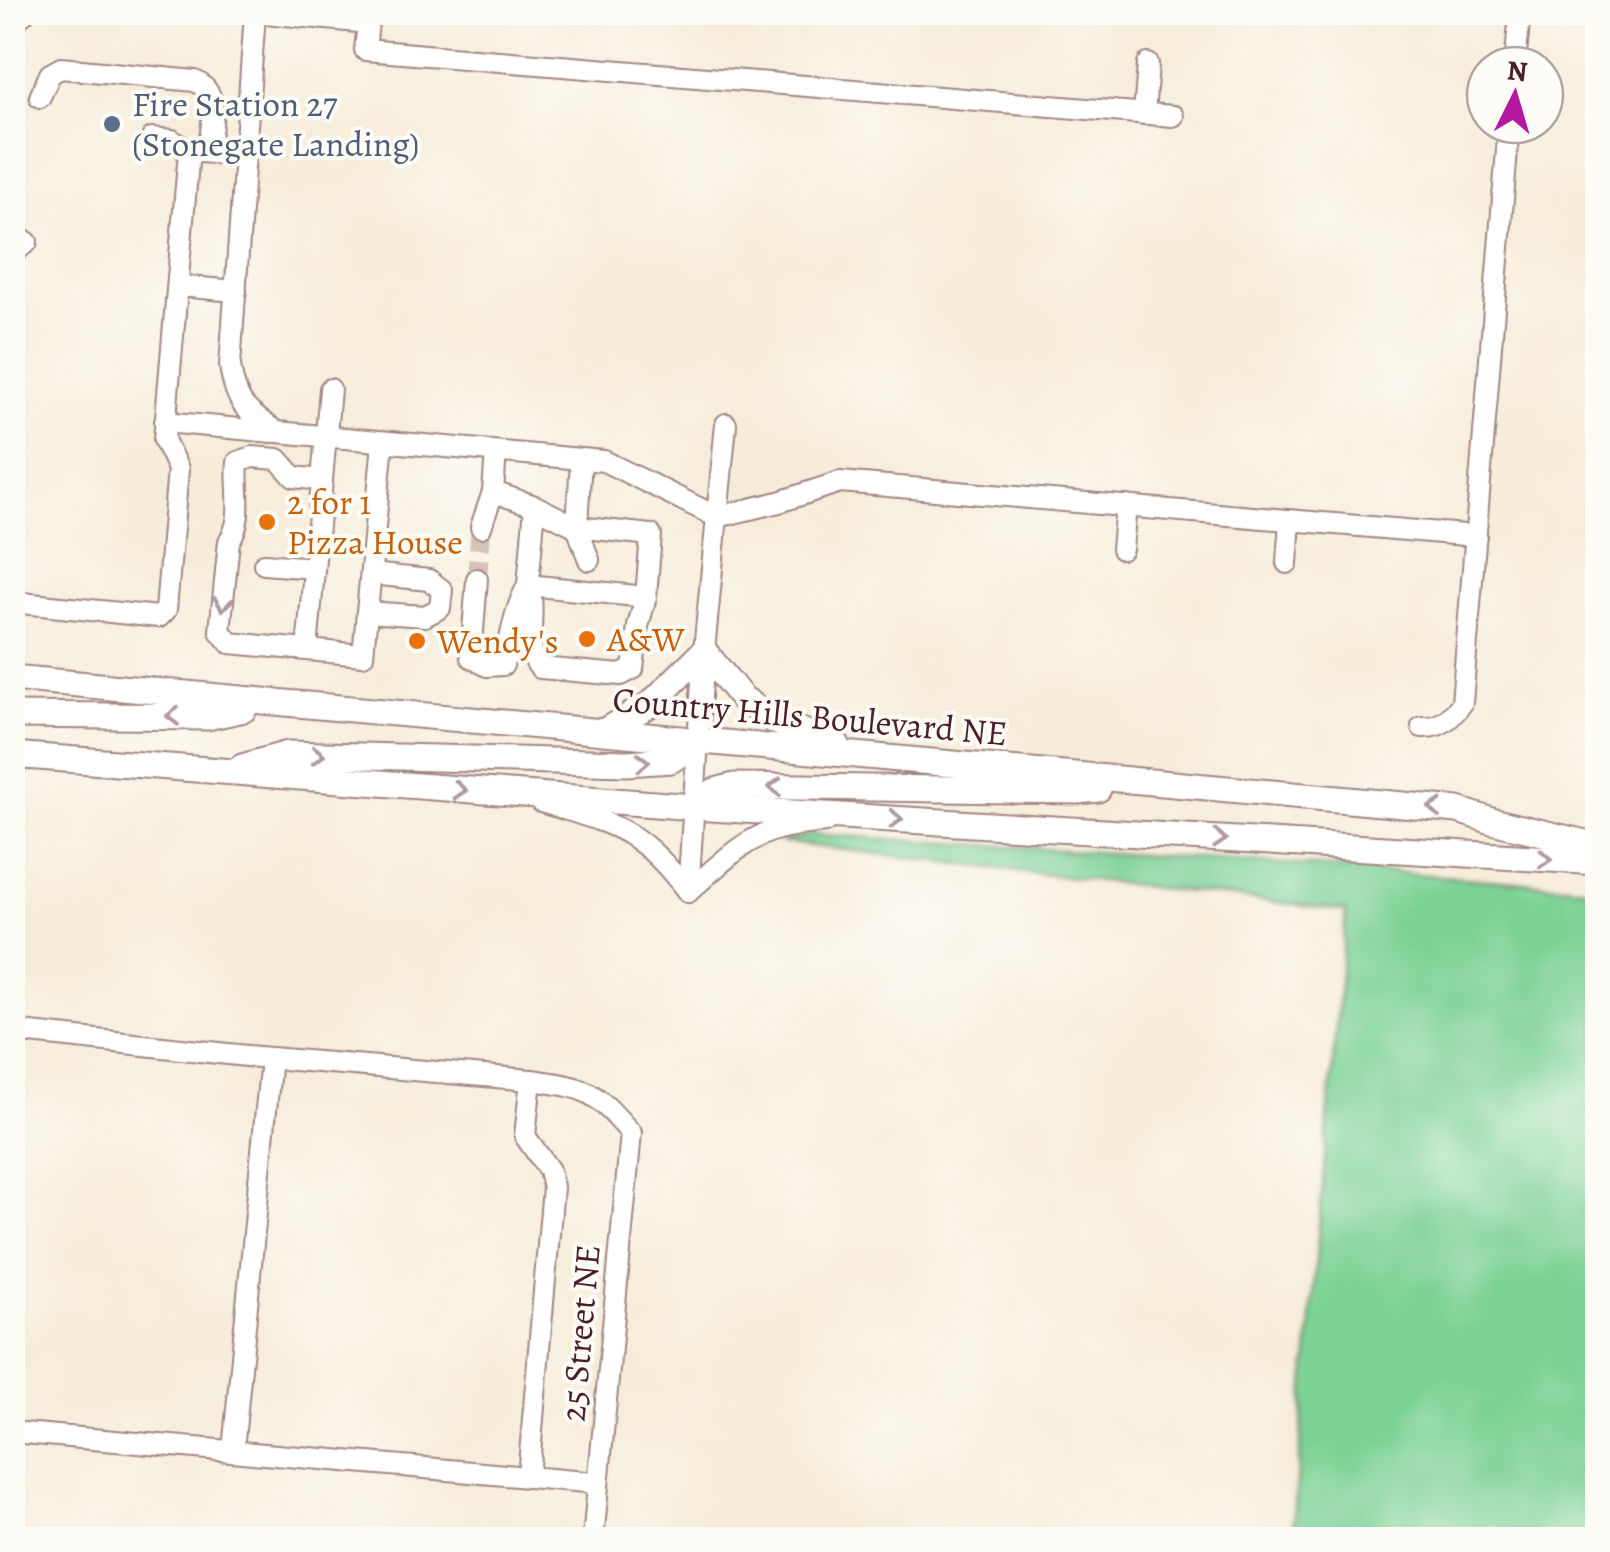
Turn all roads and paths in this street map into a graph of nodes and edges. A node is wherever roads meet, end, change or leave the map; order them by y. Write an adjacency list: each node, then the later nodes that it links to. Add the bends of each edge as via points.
1 (22, 12): 4 (main road)
2 (1520, 12): 5 (street)
3 (363, 16): 8 (street, via 364,50); 13 (street, via 255,12)
4 (12, 20)
5 (1517, 45)
6 (1148, 64): 8 (street)
7 (40, 97): 12 (street, via 60,68 195,81 212,97)
8 (1144, 114): 9 (street)
9 (1173, 116)
10 (152, 138): 12 (street)
11 (1507, 145): 32 (street)
12 (198, 152): 13 (street); 14 (street)
13 (246, 156): 15 (street)
14 (178, 286): 15 (street); 17 (street)
15 (236, 291): 19 (street, via 234,394 248,414)
16 (330, 390): 20 (street)
17 (165, 422): 19 (street); 42 (street, via 164,440 178,468 166,610 158,617)
18 (726, 424): 28 (street)
19 (276, 432): 20 (street)
20 (326, 437): 21 (street); 24 (street)
21 (384, 442): 22 (street); 37 (street)
22 (496, 452): 23 (street); 25 (street)
23 (580, 459): 28 (street, via 604,461); 31 (street)
24 (322, 480): 36 (street); 44 (street, one-way to 44, via 294,477 278,460 252,456 238,462 237,530 229,541 220,631 230,643)
25 (493, 492): 26 (street); 30 (street)
26 (535, 506): 31 (street); 40 (street)
27 (1126, 506): 28 (street, via 840,482); 29 (street); 33 (street)
28 (717, 516): 45 (street)
29 (1290, 520): 32 (street); 34 (street)
30 (481, 527)
31 (577, 527): 38 (street); 41 (street, via 651,535)
32 (1476, 536): 51 (street, via 1462,703 1450,720)
33 (1122, 549)
34 (1287, 563)
35 (264, 564): 36 (street)
36 (314, 568): 44 (street)
37 (371, 574): 43 (street); 43 (street, via 428,580 442,590 440,608 425,616)
38 (587, 576): 40 (street); 41 (street)
39 (476, 578): 40 (street, via 471,657 487,666 503,665 514,610)
40 (528, 585): 41 (street, via 534,600 531,649 540,668 620,676 633,669)
41 (646, 598)
42 (12, 602)
43 (367, 612): 44 (street, via 363,655)
44 (306, 650)
45 (704, 651): 52 (main road, via 652,703); 53 (street); 55 (main road, via 742,698 774,721)
46 (12, 669): 48 (main road)
47 (12, 678): 48 (main road, Country Hills Boulevard NE)
48 (40, 680): 49 (main road, Country Hills Boulevard NE)
49 (268, 703): 50 (main road, one-way to 50, via 207,717); 52 (main road, Country Hills Boulevard NE)
50 (12, 716)
51 (1422, 727)
52 (603, 732): 53 (main road, Country Hills Boulevard NE)
53 (698, 740): 55 (main road, Country Hills Boulevard NE); 56 (main road, one-way to 53, via 288,754 646,762 670,760); 59 (street)
54 (12, 755): 56 (main road)
55 (865, 756): 57 (main road, Country Hills Boulevard NE)
56 (223, 772): 58 (main road, one-way to 58)
57 (1152, 782): 59 (main road, one-way to 59, via 1076,792 734,786); 61 (main road, Country Hills Boulevard NE, one-way to 57, via 1458,810)
58 (516, 794): 59 (main road); 63 (street, via 629,832 662,858)
59 (694, 806): 60 (main road); 63 (street)
60 (853, 817): 62 (main road, one-way to 62); 63 (street, via 756,838)
61 (1598, 846)
62 (1598, 862)
63 (688, 892)
64 (12, 1031): 65 (street)
65 (271, 1058): 66 (street); 68 (street)
66 (531, 1080): 69 (street, via 525,1136 553,1187); 70 (street, 25 Street NE, via 599,1097 631,1133)
67 (12, 1432): 68 (street)
68 (232, 1450): 69 (street)
69 (528, 1477): 70 (street)
70 (598, 1483): 71 (street, 25 Street NE)
71 (593, 1540)

